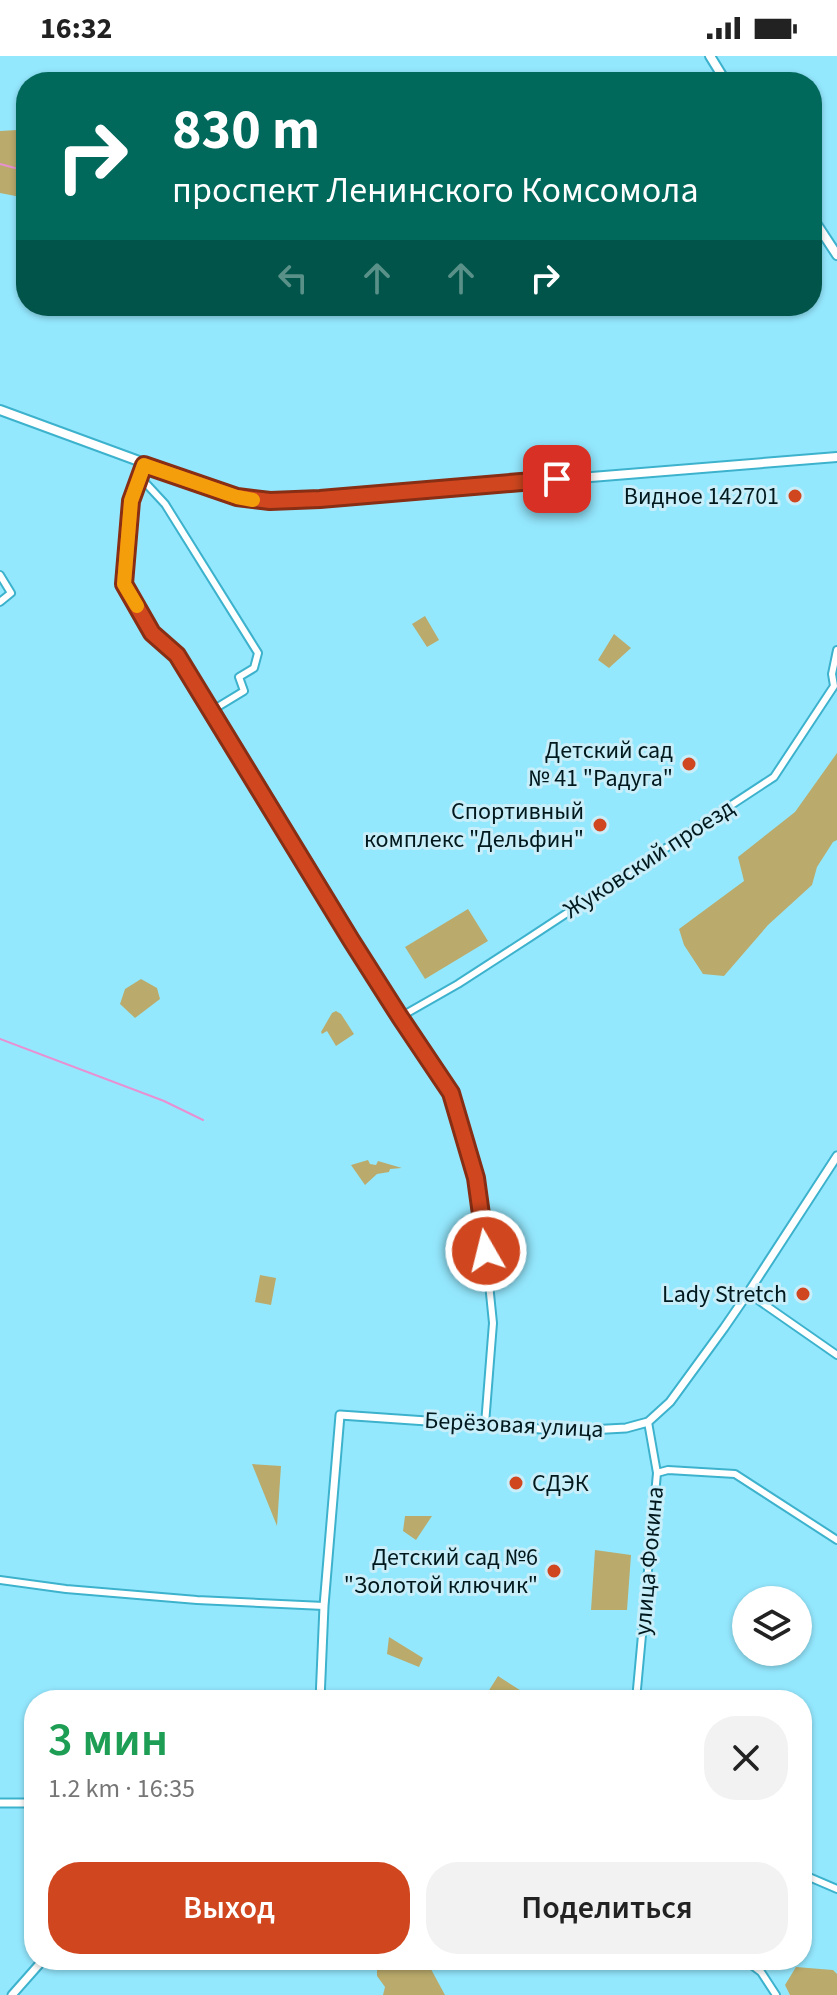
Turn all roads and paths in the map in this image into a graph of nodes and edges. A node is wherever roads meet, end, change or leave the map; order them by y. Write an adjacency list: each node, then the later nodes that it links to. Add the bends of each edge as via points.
1 (822, 232): 2 (main road)
2 (837, 255)
3 (0, 410): 5 (main road)
4 (837, 457): 5 (main road, via 287,501 237,497)
5 (144, 465): 6 (street)
6 (140, 477): 10 (street, via 131,501 124,584 152,633 177,655); 10 (street, via 165,504 258,653 254,668 239,677 244,691)
7 (0, 575): 8 (street, via 11,593)
8 (0, 602)
9 (837, 650): 11 (street, Жуковский проезд, via 834,686 774,777)
10 (211, 711): 11 (street)
11 (400, 1017): 13 (street, via 451,1093 476,1178)
12 (837, 1156): 15 (street)
13 (486, 1251)
14 (487, 1264): 18 (street, via 493,1323)
15 (748, 1293): 16 (street); 17 (street, via 670,1402)
16 (837, 1355)
17 (648, 1422): 18 (street, Берёзовая улица, via 591,1432); 19 (street, улица Фокина)
18 (485, 1424): 22 (street, Берёзовая улица, via 340,1415)
19 (657, 1473): 20 (street, via 735,1474); 24 (street, улица Фокина)
20 (837, 1540)
21 (0, 1580): 22 (street, via 197,1600)
22 (324, 1606): 23 (street)
23 (320, 1690)
24 (637, 1690)
25 (0, 1803): 26 (street)
26 (24, 1803)
27 (812, 1878): 28 (street)
28 (837, 1889)
29 (34, 1970): 31 (street)
30 (758, 1970): 32 (street)
31 (12, 1995)
32 (776, 1995)

